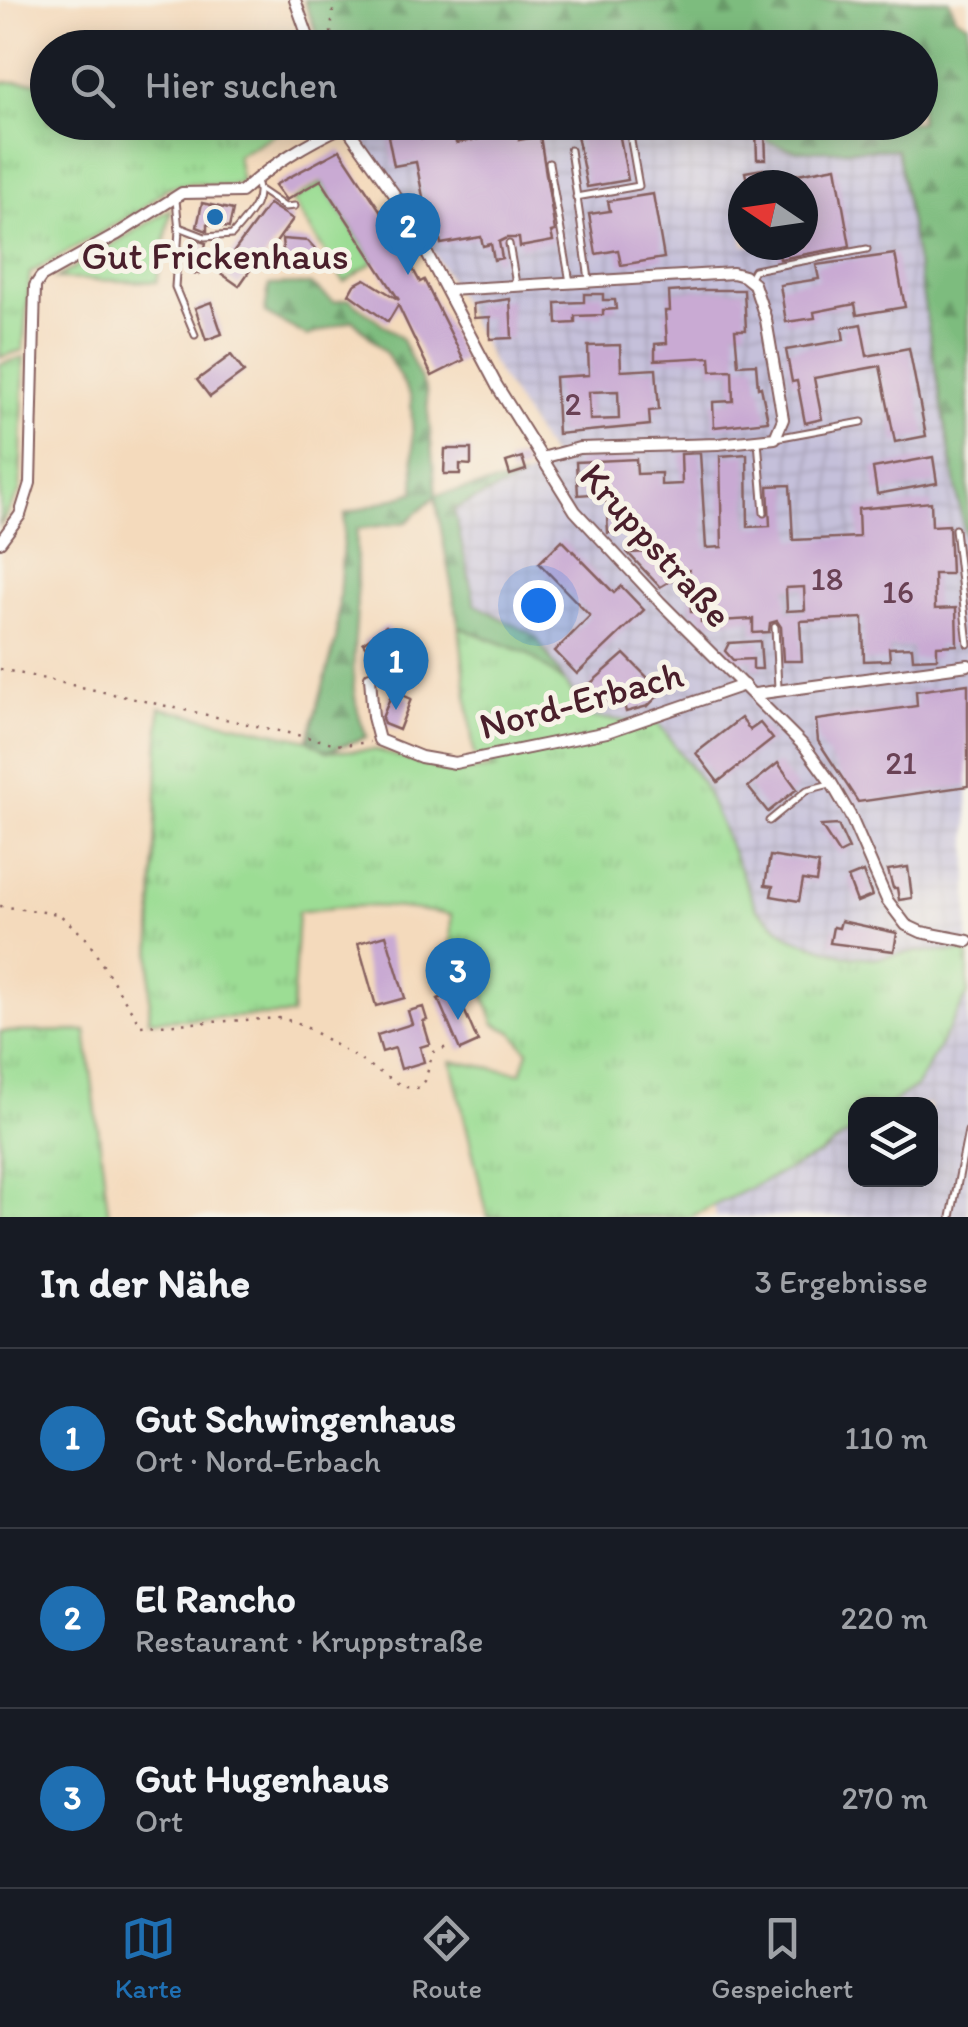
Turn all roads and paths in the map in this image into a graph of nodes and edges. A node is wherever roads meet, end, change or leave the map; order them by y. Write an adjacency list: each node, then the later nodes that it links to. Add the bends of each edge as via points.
1 (295, 0): 3 (street)
2 (334, 0): 4 (path)
3 (306, 30)
4 (331, 30)
5 (312, 140): 10 (street)
6 (355, 140): 22 (street, Kruppstraße, via 399,201)
7 (631, 141): 13 (lane, via 638,186)
8 (570, 150): 13 (lane)
9 (549, 163): 19 (lane)
10 (255, 178): 11 (lane); 12 (street, via 242,192)
11 (260, 190): 14 (lane); 15 (lane, via 232,235 205,237)
12 (176, 197): 15 (lane); 30 (street, via 35,286 30,484 20,515)
13 (576, 197): 20 (lane)
14 (295, 206)
15 (179, 227): 23 (lane, via 175,287)
16 (509, 244): 21 (lane)
17 (867, 249): 18 (lane, via 754,270)
18 (748, 279): 20 (street, via 733,273); 25 (street, via 758,290 775,359 783,419)
19 (570, 282): 20 (street); 21 (street)
20 (590, 282)
21 (516, 284): 22 (street)
22 (448, 290): 27 (street, Kruppstraße)
23 (196, 336)
24 (862, 422): 25 (lane)
25 (775, 438): 26 (street)
26 (758, 440): 27 (street, via 579,448); 28 (lane)
27 (542, 458): 36 (street, Kruppstraße, via 585,522)
28 (764, 512)
29 (955, 529): 32 (lane)
30 (0, 542)
31 (775, 627): 37 (lane)
32 (968, 644)
33 (968, 665): 37 (street)
34 (0, 668): 39 (path, via 342,745)
35 (370, 677): 39 (street)
36 (744, 685): 38 (street, Kruppstraße); 39 (street, Nord-Erbach, via 607,732 455,763)
37 (778, 691): 38 (street)
38 (755, 694): 40 (street, Kruppstraße)
39 (379, 740)
40 (832, 784): 41 (lane, via 807,790); 43 (street, Kruppstraße, via 886,900 906,925)
41 (769, 820)
42 (0, 906): 44 (path, via 59,914 86,938 140,1026 281,1018 404,1087 419,1088 433,1052)
43 (968, 941)
44 (450, 1046)
45 (968, 1131): 46 (lane)
46 (951, 1217)

